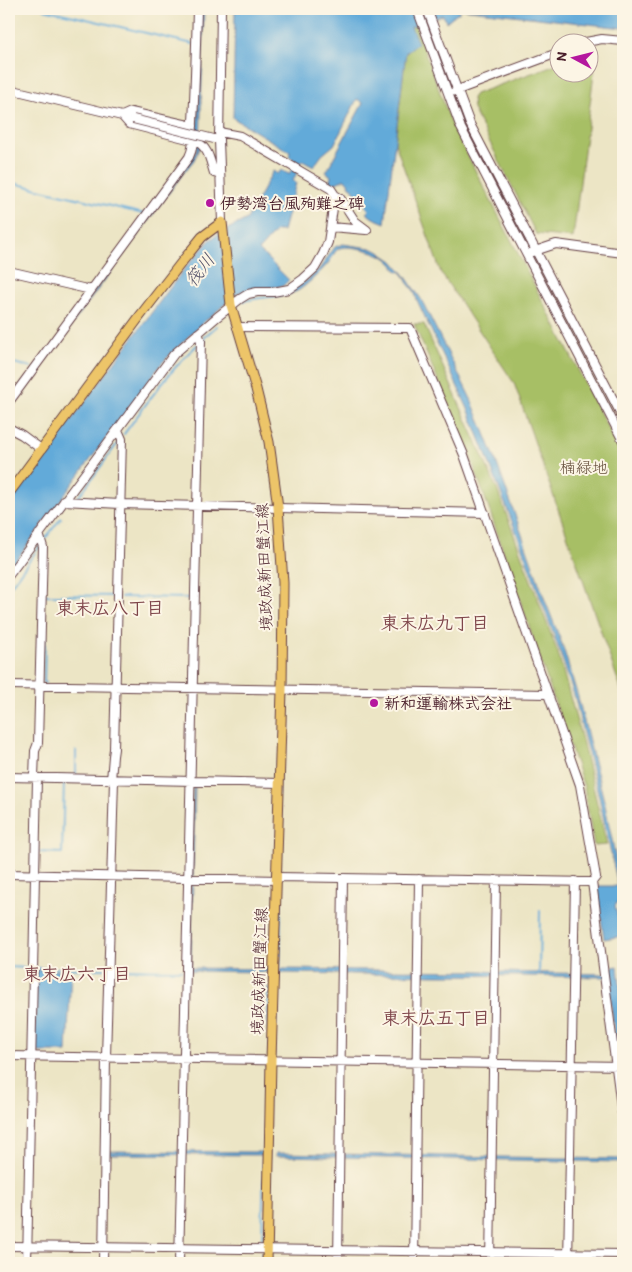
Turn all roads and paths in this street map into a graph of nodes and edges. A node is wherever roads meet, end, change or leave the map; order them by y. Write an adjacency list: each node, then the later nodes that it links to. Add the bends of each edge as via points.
1 (197, 9): 12 (street)
2 (221, 9): 13 (street)
3 (417, 9): 10 (street)
4 (427, 9): 9 (street)
5 (600, 39): 6 (street)
6 (623, 41)
7 (550, 56): 9 (street)
8 (9, 89): 11 (street)
9 (458, 90): 10 (street); 19 (street, via 470,124)
10 (448, 93): 20 (street, via 461,128)
11 (122, 116): 12 (street, via 131,112); 13 (street, bridge); 14 (street, via 129,124)
12 (193, 126): 14 (street)
13 (217, 137): 15 (street); 16 (street, via 240,136 331,189)
14 (197, 141): 15 (street, via 209,154 214,174); 23 (street, via 184,165)
15 (220, 175): 17 (street)
16 (335, 195): 18 (street); 18 (street, via 355,221 367,230)
17 (223, 225): 24 (main road, 境政成新田蟹江線); 32 (main road, via 202,238)
18 (331, 227): 24 (street, via 324,254 303,279 289,289 248,294)
19 (536, 250): 20 (street); 21 (street, via 556,244); 28 (street)
20 (526, 253): 31 (street)
21 (623, 253)
22 (9, 271): 23 (street)
23 (91, 290): 27 (street)
24 (231, 305): 25 (main road, 境政成新田蟹江線); 26 (street)
25 (238, 327): 37 (main road, 境政成新田蟹江線, via 269,442); 38 (street, via 410,328)
26 (198, 333): 30 (street, via 174,354); 36 (street, via 201,341)
27 (9, 402)
28 (623, 418)
29 (9, 428): 32 (street)
30 (118, 430): 34 (street); 35 (street, via 122,439)
31 (623, 440)
32 (41, 449): 33 (main road)
33 (9, 493)
34 (64, 502): 35 (street); 39 (street)
35 (120, 504): 36 (street); 43 (street)
36 (197, 506): 37 (street); 44 (street)
37 (278, 507): 38 (street); 45 (main road, 境政成新田蟹江線, via 283,583)
38 (485, 513): 46 (street)
39 (40, 534): 40 (street); 42 (street, via 43,547)
40 (9, 575)
41 (9, 685): 42 (street)
42 (40, 685): 43 (street); 48 (street)
43 (116, 686): 44 (street); 50 (street)
44 (192, 689): 45 (street); 49 (street)
45 (282, 690): 46 (street); 51 (main road, 境政成新田蟹江線)
46 (547, 694): 61 (street, via 580,785 596,877)
47 (9, 777): 48 (street)
48 (36, 780): 50 (street); 53 (street)
49 (190, 780): 50 (street); 51 (street); 55 (street)
50 (113, 781): 54 (street)
51 (279, 783): 56 (main road, 境政成新田蟹江線)
52 (9, 874): 53 (street)
53 (35, 874): 54 (street); 63 (street)
54 (112, 876): 55 (street); 64 (street)
55 (190, 878): 56 (street); 65 (street)
56 (277, 878): 57 (street); 66 (main road, 境政成新田蟹江線)
57 (343, 878): 58 (street); 67 (street)
58 (419, 878): 59 (street); 68 (street)
59 (496, 880): 60 (street); 69 (street)
60 (575, 881): 61 (street); 70 (street)
61 (592, 882): 71 (street)
62 (9, 1056): 63 (street)
63 (31, 1056): 64 (street); 74 (street)
64 (106, 1057): 65 (street); 75 (street)
65 (184, 1059): 66 (street); 76 (street)
66 (271, 1060): 67 (street); 77 (main road, 境政成新田蟹江線)
67 (341, 1061): 68 (street); 78 (street)
68 (416, 1062): 69 (street); 79 (street)
69 (493, 1064): 70 (street); 80 (street)
70 (571, 1065): 71 (street); 81 (street)
71 (620, 1066): 72 (street)
72 (623, 1122)
73 (9, 1246): 74 (street)
74 (27, 1246): 75 (street); 83 (street)
75 (104, 1247): 76 (street); 84 (street)
76 (180, 1248): 77 (street); 85 (street)
77 (268, 1250): 78 (street); 86 (main road, 境政成新田蟹江線)
78 (338, 1250): 79 (street); 87 (street)
79 (414, 1251): 80 (street); 88 (street)
80 (490, 1252): 81 (street); 89 (street)
81 (568, 1253): 82 (street); 90 (street)
82 (623, 1254)
83 (26, 1263)
84 (103, 1263)
85 (179, 1263)
86 (267, 1263)
87 (338, 1263)
88 (414, 1263)
89 (490, 1263)
90 (568, 1263)

